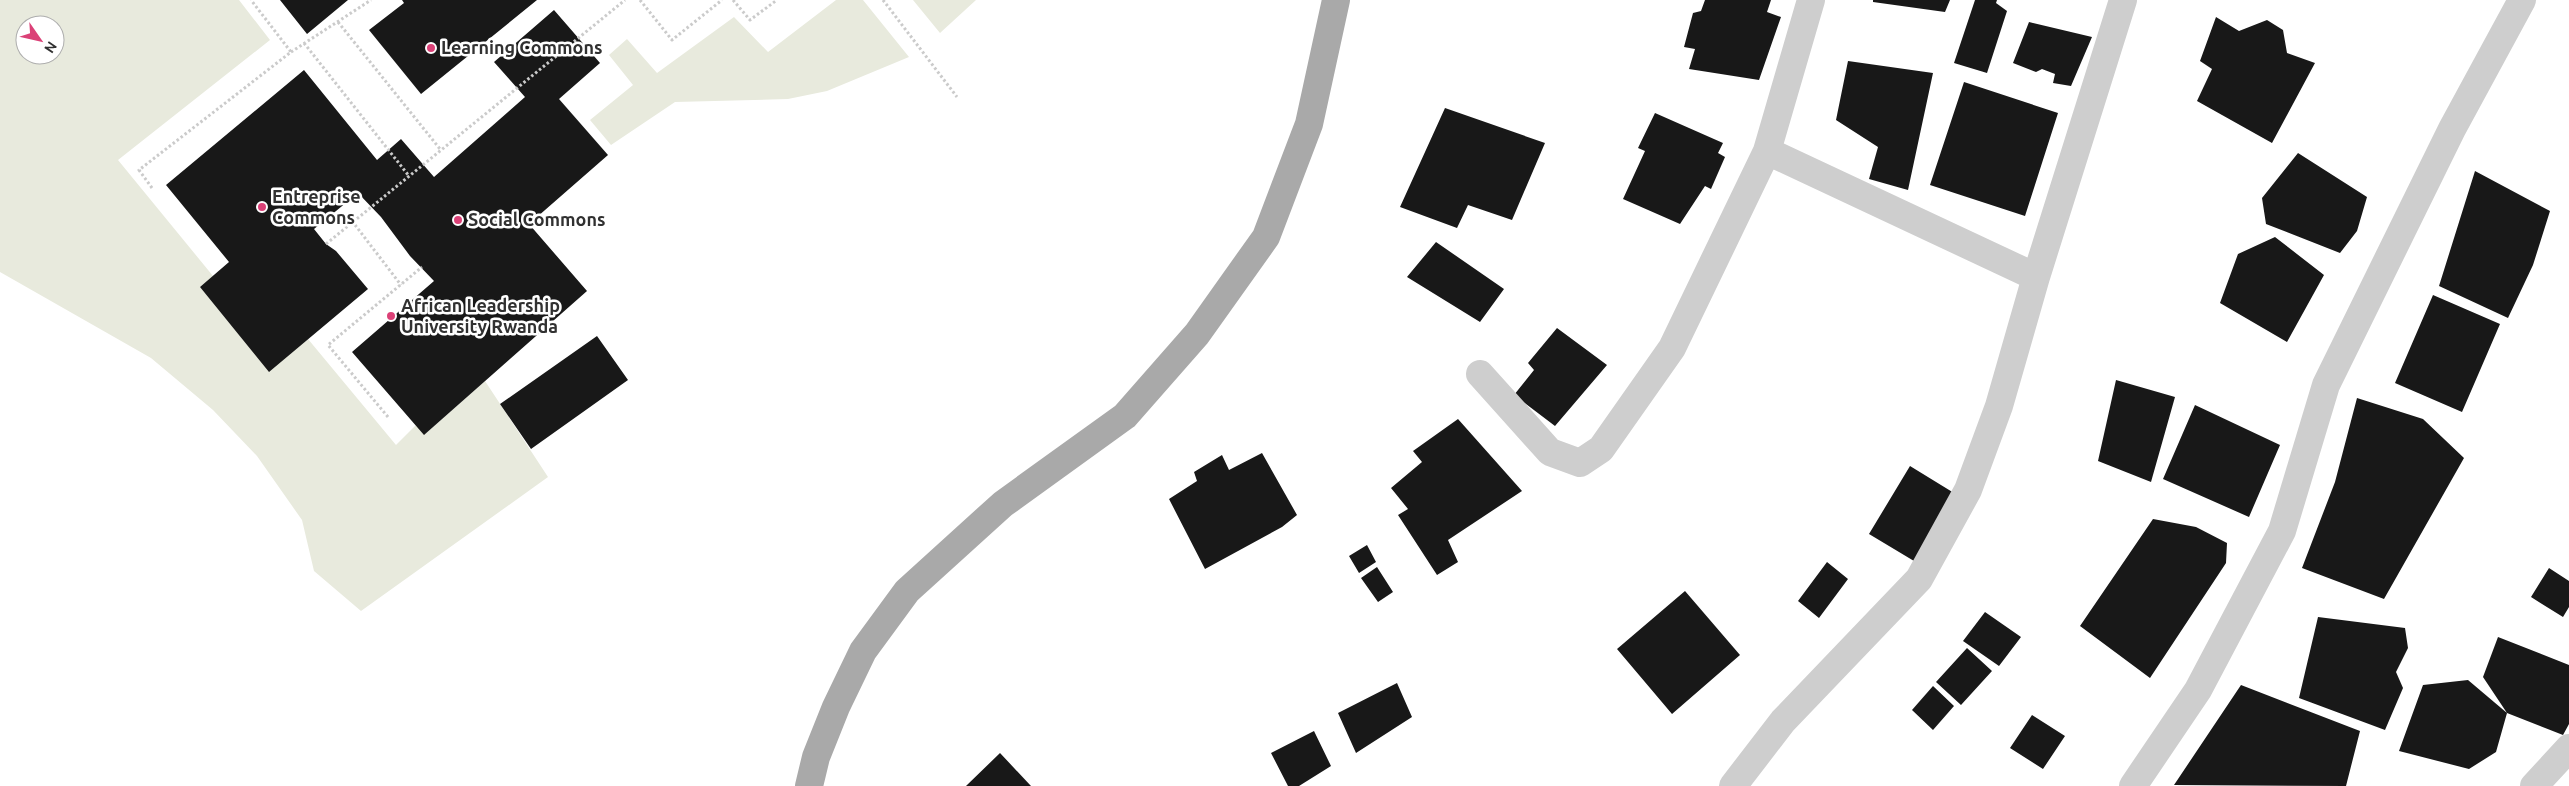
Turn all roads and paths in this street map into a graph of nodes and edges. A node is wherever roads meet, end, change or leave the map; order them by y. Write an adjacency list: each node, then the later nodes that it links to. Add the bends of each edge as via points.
1 (251, 0): 15 (path)
2 (371, 0): 13 (path)
3 (625, 0): 17 (path)
4 (640, 0): 5 (path, via 672,40)
5 (722, 0)
6 (733, 0): 7 (path, via 750,20)
7 (777, 0)
8 (883, 0): 16 (path)
9 (1336, 0): 29 (main road, via 1309,124 1266,237 1197,334 1125,416 1003,504 907,592 863,651 816,756)
10 (1811, 0): 18 (street)
11 (2123, 0): 24 (street)
12 (2522, 0): 31 (street, via 2452,129 2326,385 2282,531 2198,690)
13 (338, 22): 14 (path); 17 (path)
14 (304, 43): 15 (path); 19 (path)
15 (291, 52): 20 (path, via 139,170)
16 (957, 97)
17 (440, 149): 19 (path)
18 (1767, 151): 24 (street); 26 (street, via 1672,348 1601,449 1580,463 1550,452)
19 (409, 176): 21 (path)
20 (152, 188)
21 (352, 220): 22 (path); 25 (path)
22 (326, 244)
23 (422, 267): 25 (path)
24 (2036, 277): 30 (street, via 1999,406 1968,490 1918,579 1783,721)
25 (401, 284): 27 (path, via 328,345)
26 (1480, 374)
27 (388, 416)
28 (2569, 748): 32 (street)
29 (809, 786)
30 (1733, 786)
31 (2134, 786)
32 (2534, 786)

